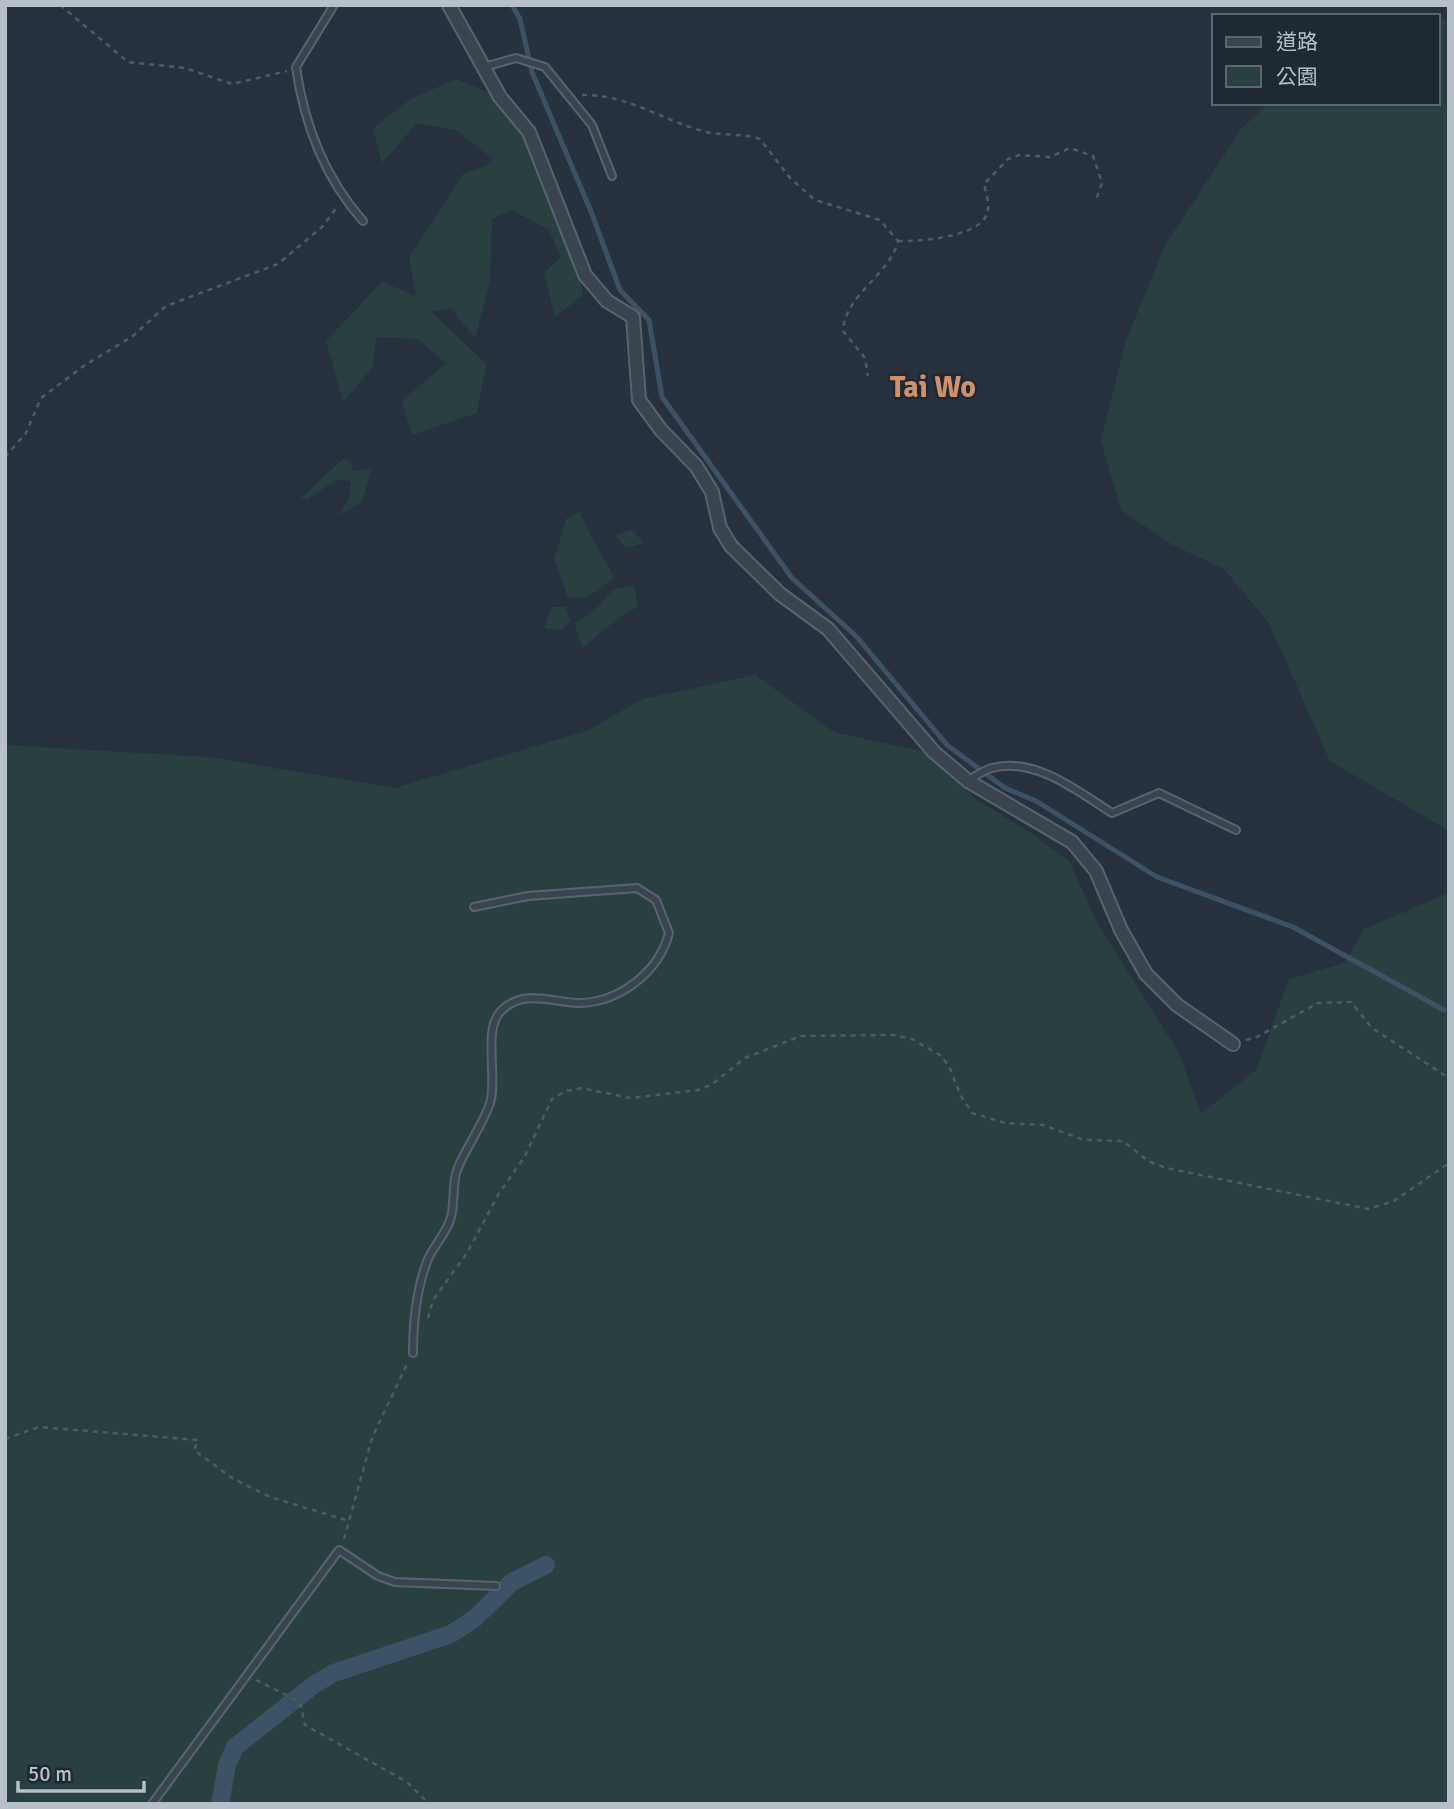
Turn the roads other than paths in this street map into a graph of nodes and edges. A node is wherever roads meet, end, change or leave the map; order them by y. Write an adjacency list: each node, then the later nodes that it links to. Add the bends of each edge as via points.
1 (334, 5): 5 (lane, via 296,67 301,101 328,173)
2 (449, 5): 3 (street)
3 (482, 68): 4 (lane, via 516,58 545,67 592,125); 6 (street, via 529,132 585,275 607,301 634,317 639,400 696,466 712,492 720,528 731,546 780,594 828,629 934,752)
4 (612, 176)
5 (363, 221)
6 (968, 781): 7 (lane, via 992,768 1016,765 1043,773 1112,813 1159,793); 9 (street, via 1072,842 1096,871 1146,974 1177,1005)
7 (1236, 830)
8 (474, 907): 10 (lane, via 528,896 634,888 656,900 669,933 656,964 633,984 584,1002 524,999 510,1003 497,1015 490,1102 457,1171 451,1219 426,1262 414,1316)
9 (1233, 1044)
10 (413, 1353)
11 (496, 1586): 12 (lane, via 395,1582 339,1550)
12 (152, 1804)

